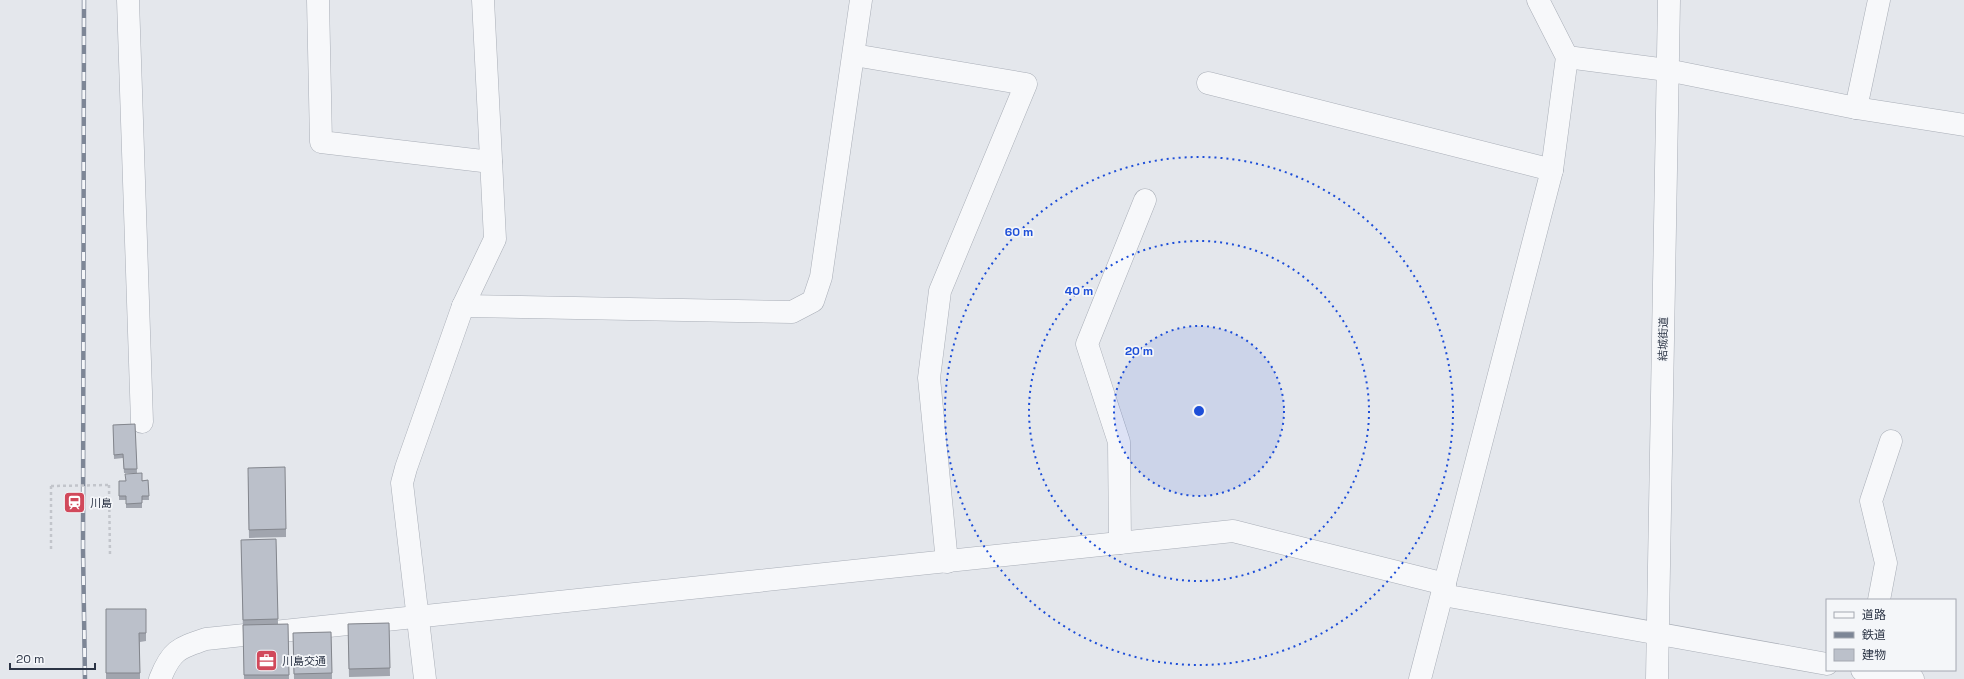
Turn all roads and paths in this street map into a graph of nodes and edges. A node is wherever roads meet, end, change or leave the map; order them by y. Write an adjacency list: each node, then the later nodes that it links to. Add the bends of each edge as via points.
1 (128, 0): 18 (street)
2 (318, 0): 14 (street, via 321,142)
3 (483, 0): 14 (street)
4 (861, 0): 8 (street)
5 (1538, 0): 9 (street)
6 (1669, 0): 10 (street, 結城街道)
7 (1879, 0): 12 (street)
8 (854, 55): 17 (street, via 821,277 813,301 792,312); 23 (street, via 1026,84 940,291 929,378)
9 (1567, 57): 10 (street); 15 (street)
10 (1667, 70): 12 (street); 27 (street, 結城街道)
11 (1208, 83): 15 (street)
12 (1856, 108): 13 (street)
13 (1964, 125)
14 (491, 162): 17 (street, via 496,239)
15 (1552, 170): 24 (street)
16 (1145, 200): 20 (street, via 1087,344 1119,442)
17 (464, 306): 26 (street, via 402,484)
18 (142, 422)
19 (1891, 441): 25 (street, via 1871,501 1886,563)
20 (1120, 543): 23 (street); 24 (street, via 1233,532)
21 (51, 552): 22 (path, bridge, via 51,486 110,485)
22 (110, 555)
23 (947, 562): 26 (street)
24 (1444, 590): 27 (street); 32 (street)
25 (1879, 599)
26 (417, 618): 30 (street, via 206,639 184,646 167,661); 31 (street)
27 (1658, 634): 28 (street); 33 (street, 結城街道)
28 (1826, 664)
29 (1869, 671): 34 (street)
30 (160, 679)
31 (425, 679)
32 (1420, 679)
33 (1657, 679)
34 (1913, 679)

